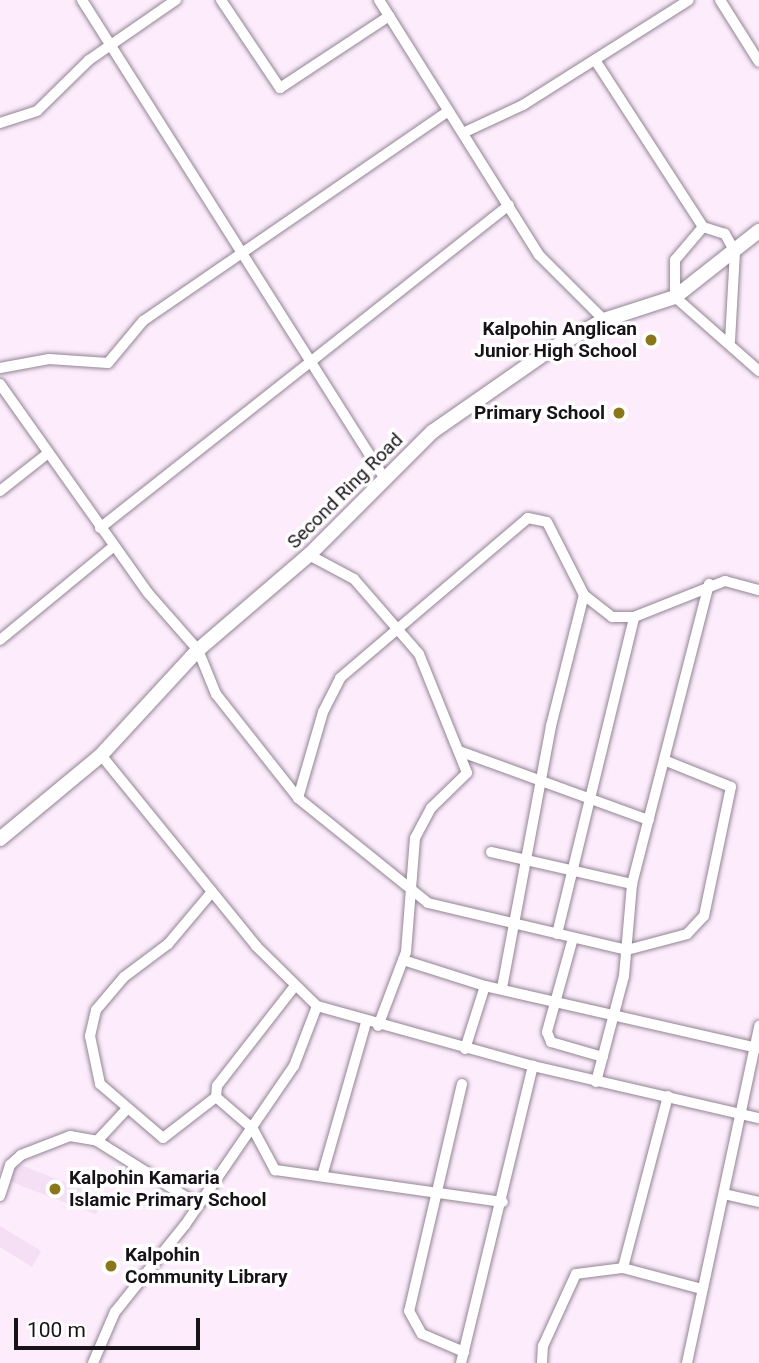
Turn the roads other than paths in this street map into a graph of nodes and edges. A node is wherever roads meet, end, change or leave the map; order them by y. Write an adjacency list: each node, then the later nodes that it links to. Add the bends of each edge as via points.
1 (82, 0): 8 (street)
2 (176, 0): 8 (street)
3 (221, 0): 7 (street, via 280,88)
4 (379, 0): 7 (street)
5 (689, 0): 9 (street)
6 (720, 0): 10 (street)
7 (389, 16): 11 (street)
8 (108, 46): 12 (street, via 37,111); 18 (street)
9 (595, 60): 13 (street); 15 (street)
10 (759, 62)
11 (448, 111): 13 (street); 18 (street)
12 (0, 123)
13 (465, 132): 14 (street)
14 (509, 205): 20 (street, via 539,255); 22 (street)
15 (703, 228): 17 (street, via 725,234); 19 (street, via 675,260)
16 (759, 231): 17 (street, Second Ring Road)
17 (735, 253): 19 (street, Second Ring Road); 21 (street)
18 (238, 254): 22 (street); 23 (street, via 143,321 108,363 49,359)
19 (675, 297): 20 (street, Second Ring Road); 21 (street)
20 (604, 320): 27 (street, Second Ring Road, via 473,400)
21 (730, 341): 24 (street)
22 (308, 363): 27 (street); 29 (street)
23 (0, 369)
24 (759, 371)
25 (0, 384): 26 (street)
26 (47, 454): 28 (street); 29 (street)
27 (383, 476): 31 (street, Second Ring Road)
28 (0, 491)
29 (100, 528): 30 (street)
30 (114, 546): 37 (street); 38 (street)
31 (309, 555): 36 (street, via 354,579); 38 (street, Second Ring Road)
32 (709, 584): 33 (street, via 725,581); 35 (street); 41 (street)
33 (759, 590)
34 (584, 595): 35 (street, via 602,613); 36 (street, via 547,523 528,518); 42 (street)
35 (634, 617): 44 (street)
36 (397, 628): 39 (street, via 427,666 427,681); 43 (street, via 332,688)
37 (0, 640)
38 (198, 650): 40 (street, Second Ring Road); 43 (street, via 216,694)
39 (458, 751): 42 (street); 52 (street, via 467,773 431,808 415,838)
40 (101, 755): 46 (street, Second Ring Road); 51 (street)
41 (664, 760): 45 (street); 56 (street, via 724,781 732,796 704,916 687,934)
42 (541, 784): 44 (street); 48 (street)
43 (298, 798): 52 (street)
44 (587, 799): 45 (street); 49 (street)
45 (649, 820): 50 (street)
46 (0, 839)
47 (491, 852): 48 (street)
48 (526, 860): 49 (street); 53 (street)
49 (571, 870): 50 (street); 54 (street)
50 (632, 884): 56 (street)
51 (211, 893): 59 (street); 75 (street, via 168,944 124,977 96,1010 90,1035 100,1084)
52 (414, 894): 53 (street); 57 (street)
53 (516, 925): 54 (street); 60 (street)
54 (556, 934): 55 (street)
55 (573, 938): 56 (street); 61 (street)
56 (627, 950): 63 (street)
57 (403, 960): 58 (street); 65 (street)
58 (485, 986): 60 (street); 68 (street)
59 (293, 987): 62 (street); 74 (street, via 217,1086)
60 (502, 988): 61 (street)
61 (555, 998): 63 (street); 69 (street, via 547,1032 551,1042)
62 (317, 1006): 64 (street); 78 (street, via 301,1055)
63 (615, 1013): 67 (street); 69 (street)
64 (366, 1023): 65 (street); 80 (street)
65 (378, 1026): 68 (street)
66 (759, 1026): 67 (street)
67 (757, 1047): 76 (street)
68 (465, 1049): 70 (street)
69 (603, 1056): 71 (street)
70 (533, 1066): 71 (street); 84 (street)
71 (596, 1082): 73 (street)
72 (462, 1084): 81 (street)
73 (668, 1096): 76 (street); 87 (street)
74 (216, 1097): 75 (street, via 169,1138); 78 (street)
75 (125, 1111): 79 (street)
76 (742, 1115): 77 (street); 82 (street)
77 (759, 1118)
78 (253, 1129): 80 (street, via 275,1170); 86 (street)
79 (97, 1140): 83 (street, via 70,1136 21,1155 10,1165); 86 (street)
80 (322, 1176): 81 (street)
81 (438, 1192): 84 (street); 89 (street, via 409,1311 422,1334)
82 (724, 1194): 85 (street); 88 (street)
83 (0, 1196)
84 (503, 1202): 89 (street)
85 (759, 1202)
86 (196, 1203): 90 (street, via 115,1312)
87 (623, 1268): 88 (street); 91 (street, via 576,1274 543,1346)
88 (702, 1289): 92 (street)
89 (463, 1358)
90 (96, 1362)
91 (542, 1363)
92 (687, 1363)

